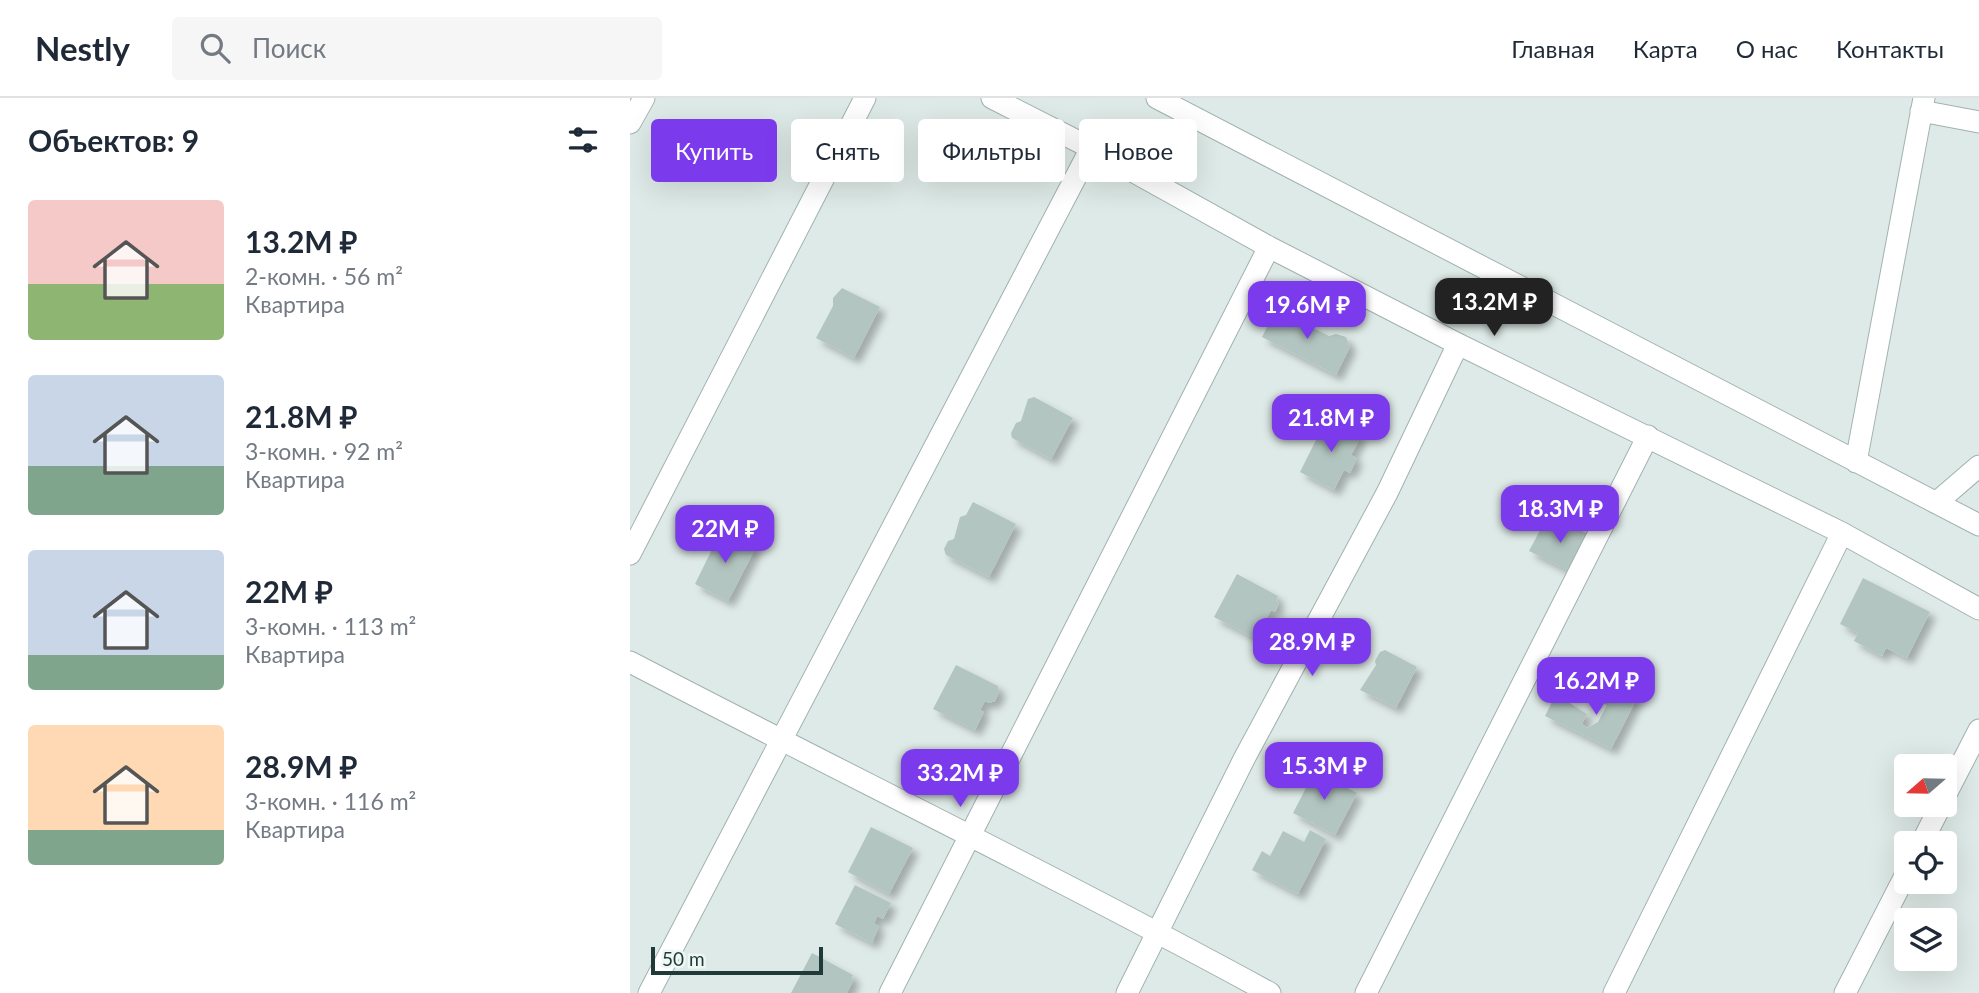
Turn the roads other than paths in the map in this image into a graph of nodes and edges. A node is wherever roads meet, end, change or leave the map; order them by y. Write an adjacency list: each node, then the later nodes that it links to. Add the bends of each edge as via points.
1 (644, 98): 7 (street)
2 (864, 98): 19 (street)
3 (992, 98): 8 (street)
4 (1157, 98): 14 (street)
5 (1922, 105): 6 (street); 14 (street)
6 (1979, 122)
7 (630, 123)
8 (1079, 142)
9 (1079, 171): 23 (street)
10 (1152, 182): 11 (street)
11 (1269, 247): 12 (street); 25 (street)
12 (1458, 344): 13 (street); 27 (street, via 1388,493 1244,759)
13 (1648, 436): 18 (street); 32 (street)
14 (1856, 462): 16 (street)
15 (1979, 466): 16 (street)
16 (1936, 503): 17 (street)
17 (1979, 525)
18 (1842, 533): 20 (street); 33 (street)
19 (630, 554)
20 (1979, 609)
21 (630, 662): 23 (street)
22 (1979, 730): 24 (street)
23 (780, 740): 25 (street); 28 (street)
24 (1957, 773)
25 (968, 836): 27 (street); 29 (street)
26 (1896, 894): 34 (street)
27 (1157, 932): 30 (street); 31 (street)
28 (649, 993)
29 (890, 993)
30 (1127, 993)
31 (1270, 993)
32 (1366, 993)
33 (1614, 993)
34 (1845, 993)

